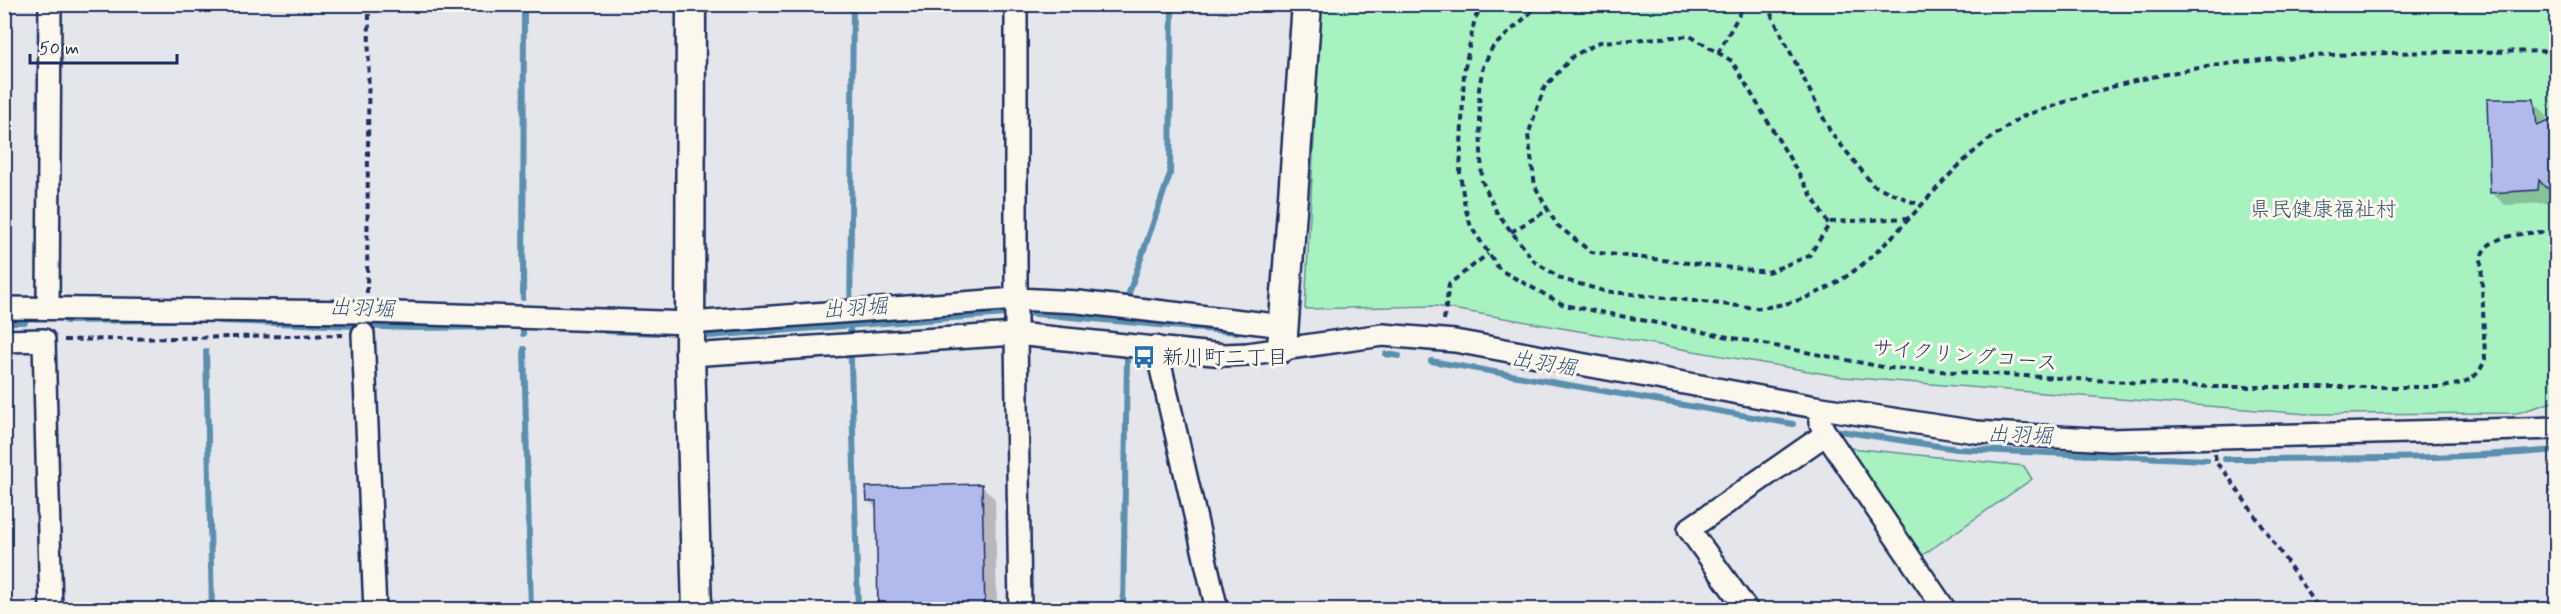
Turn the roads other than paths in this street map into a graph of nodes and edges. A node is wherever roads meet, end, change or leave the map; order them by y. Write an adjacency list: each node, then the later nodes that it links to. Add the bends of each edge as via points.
1 (50, 4): 7 (street)
2 (692, 4): 8 (street)
3 (1016, 4): 5 (street)
4 (1307, 4): 11 (street)
5 (1016, 299): 8 (street); 10 (street); 11 (street, via 1078,302)
6 (4, 308): 7 (street)
7 (48, 308): 8 (street, via 367,312)
8 (690, 323): 14 (street)
9 (363, 334): 19 (street)
10 (1016, 334): 13 (street); 14 (street); 21 (street)
11 (1283, 337): 13 (street, via 1247,354); 15 (street, via 1439,339)
12 (4, 341): 18 (street, via 44,340)
13 (1156, 348): 22 (street)
14 (690, 355): 20 (street)
15 (1815, 407): 16 (street, via 1976,432 2109,440); 17 (street)
16 (2556, 428)
17 (1826, 434): 23 (street, via 1689,529); 24 (street)
18 (51, 609)
19 (375, 609)
20 (697, 609)
21 (1020, 609)
22 (1217, 609)
23 (1747, 609)
24 (1945, 609)

